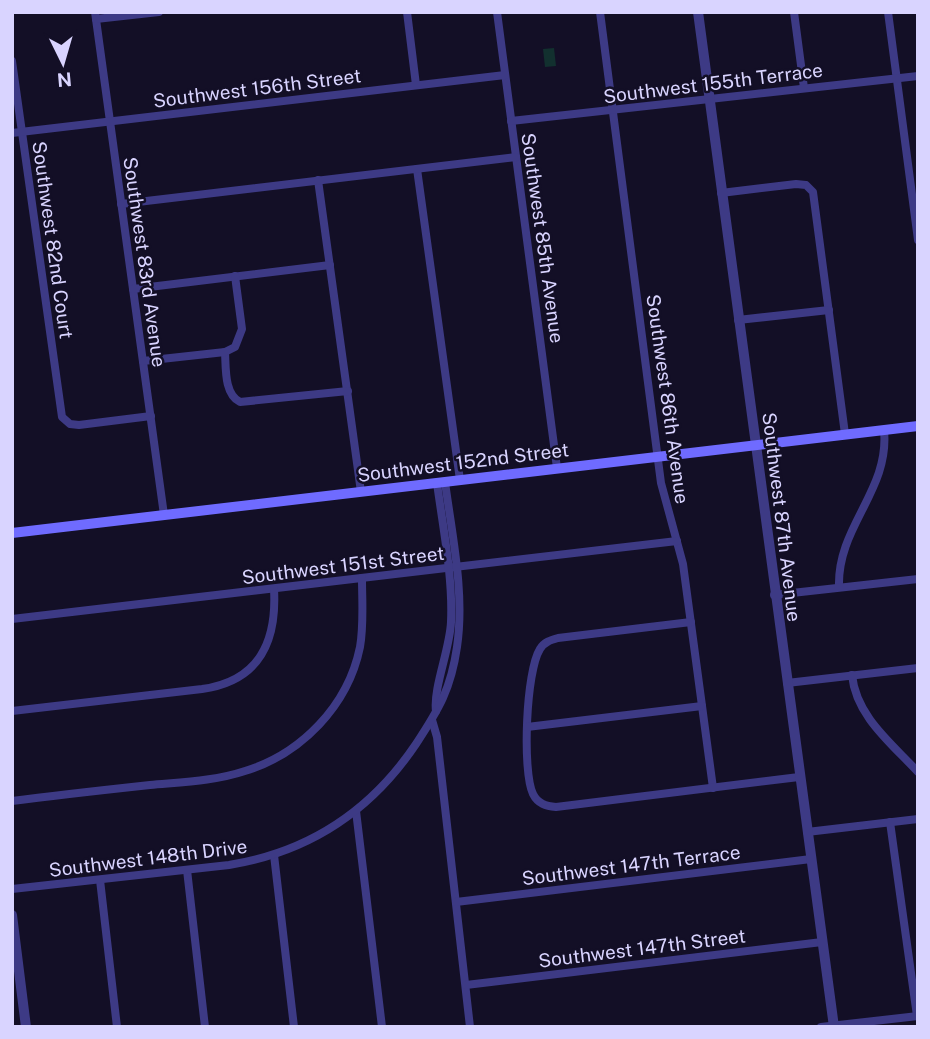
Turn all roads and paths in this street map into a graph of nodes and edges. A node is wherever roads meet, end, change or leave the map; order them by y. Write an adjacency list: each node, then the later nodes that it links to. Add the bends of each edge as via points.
1 (159, 12): 8 (street)
2 (407, 12): 13 (street)
3 (497, 12): 10 (street, Southwest 85th Avenue)
4 (600, 12): 16 (street, Southwest 86th Avenue)
5 (698, 12): 15 (street, Southwest 87th Avenue)
6 (794, 12): 14 (street)
7 (888, 12): 12 (street)
8 (95, 16): 18 (street, Southwest 83rd Avenue)
9 (12, 61): 19 (street, Southwest 82nd Court)
10 (505, 75): 13 (street, Southwest 156th Street); 17 (street, Southwest 85th Avenue)
11 (918, 76): 12 (street, Southwest 155th Terrace)
12 (897, 79): 14 (street, Southwest 155th Terrace); 23 (street)
13 (416, 85): 18 (street, Southwest 156th Street)
14 (804, 88): 15 (street, Southwest 155th Terrace)
15 (709, 99): 16 (street, Southwest 155th Terrace); 25 (street, Southwest 87th Avenue)
16 (613, 110): 17 (street, Southwest 155th Terrace); 41 (street, Southwest 86th Avenue)
17 (511, 121): 21 (street, Southwest 85th Avenue)
18 (110, 122): 19 (street, Southwest 156th Street); 26 (street, Southwest 83rd Avenue)
19 (22, 132): 20 (street, Southwest 156th Street); 36 (street, Southwest 82nd Court, via 60,408 66,422 79,425)
20 (12, 133)
21 (516, 157): 22 (street); 42 (street, Southwest 85th Avenue)
22 (417, 169): 24 (street); 43 (street)
23 (914, 177): 27 (street)
24 (318, 180): 26 (street); 28 (street)
25 (722, 192): 31 (street, via 796,184 809,187); 32 (street, Southwest 87th Avenue)
26 (121, 204): 30 (street, Southwest 83rd Avenue)
27 (918, 240)
28 (330, 265): 29 (street); 35 (street)
29 (235, 276): 30 (street); 33 (street, via 242,333 238,344)
30 (133, 289): 34 (street, Southwest 83rd Avenue)
31 (829, 310): 32 (street); 39 (street)
32 (738, 320): 40 (street, Southwest 87th Avenue)
33 (225, 352): 34 (street); 35 (street, via 229,388 236,401)
34 (143, 361): 36 (street, Southwest 83rd Avenue)
35 (348, 391): 45 (street)
36 (151, 416): 46 (street, Southwest 83rd Avenue)
37 (918, 426): 38 (main road, Southwest 152nd Street)
38 (884, 429): 39 (main road, Southwest 152nd Street); 52 (street, via 885,459 843,548)
39 (845, 434): 40 (main road, Southwest 152nd Street)
40 (755, 444): 41 (main road, Southwest 152nd Street); 54 (street, Southwest 87th Avenue)
41 (658, 456): 42 (main road, Southwest 152nd Street); 48 (street, Southwest 86th Avenue)
42 (557, 468): 43 (main road, Southwest 152nd Street)
43 (460, 480): 44 (main road, Southwest 152nd Street)
44 (441, 482): 45 (main road, Southwest 152nd Street); 49 (street, Southwest 148th Drive)
45 (361, 492): 46 (main road, Southwest 152nd Street)
46 (164, 515): 47 (main road, Southwest 152nd Street)
47 (12, 533)
48 (677, 541): 49 (street, Southwest 151st Street); 56 (street, Southwest 86th Avenue)
49 (451, 568): 50 (street, Southwest 151st Street); 62 (street, Southwest 148th Drive, via 457,646 449,686)
50 (362, 578): 53 (street, Southwest 151st Street); 67 (street, via 362,633 351,675 316,728 283,754 244,772 215,778)
51 (918, 579): 52 (street)
52 (839, 587): 54 (street)
53 (274, 589): 55 (street, Southwest 151st Street); 61 (street, via 269,641 254,665 231,682)
54 (774, 595): 59 (street, Southwest 87th Avenue)
55 (12, 620)
56 (691, 622): 60 (street, Southwest 86th Avenue); 63 (street, via 558,638 540,649)
57 (918, 668): 58 (street)
58 (852, 675): 59 (street); 64 (street, via 863,712)
59 (787, 683): 65 (street, Southwest 87th Avenue)
60 (702, 706): 63 (street); 66 (street, Southwest 86th Avenue)
61 (12, 711)
62 (434, 715): 68 (street, Southwest 148th Drive, via 397,770); 77 (street)
63 (527, 727): 66 (street, via 531,788 541,803 556,807)
64 (918, 772)
65 (799, 777): 66 (street); 71 (street, Southwest 87th Avenue)
66 (713, 788)
67 (12, 800)
68 (356, 811): 72 (street, Southwest 148th Drive, via 316,838); 87 (street)
69 (918, 818): 70 (street)
70 (890, 822): 71 (street); 81 (street)
71 (807, 832): 73 (street, Southwest 87th Avenue)
72 (274, 855): 74 (street, Southwest 148th Drive); 86 (street)
73 (811, 859): 77 (street, Southwest 147th Terrace); 79 (street, Southwest 87th Avenue)
74 (187, 870): 75 (street, Southwest 148th Drive); 85 (street)
75 (100, 880): 76 (street, Southwest 148th Drive); 84 (street)
76 (12, 889)
77 (456, 902): 80 (street)
78 (12, 915): 83 (street)
79 (822, 942): 80 (street, Southwest 147th Street); 82 (street, Southwest 87th Avenue)
80 (466, 985): 88 (street)
81 (917, 1016): 82 (street)
82 (834, 1026): 89 (street)
83 (26, 1027)
84 (117, 1027)
85 (205, 1027)
86 (294, 1027)
87 (382, 1027)
88 (470, 1027)
89 (821, 1027)

